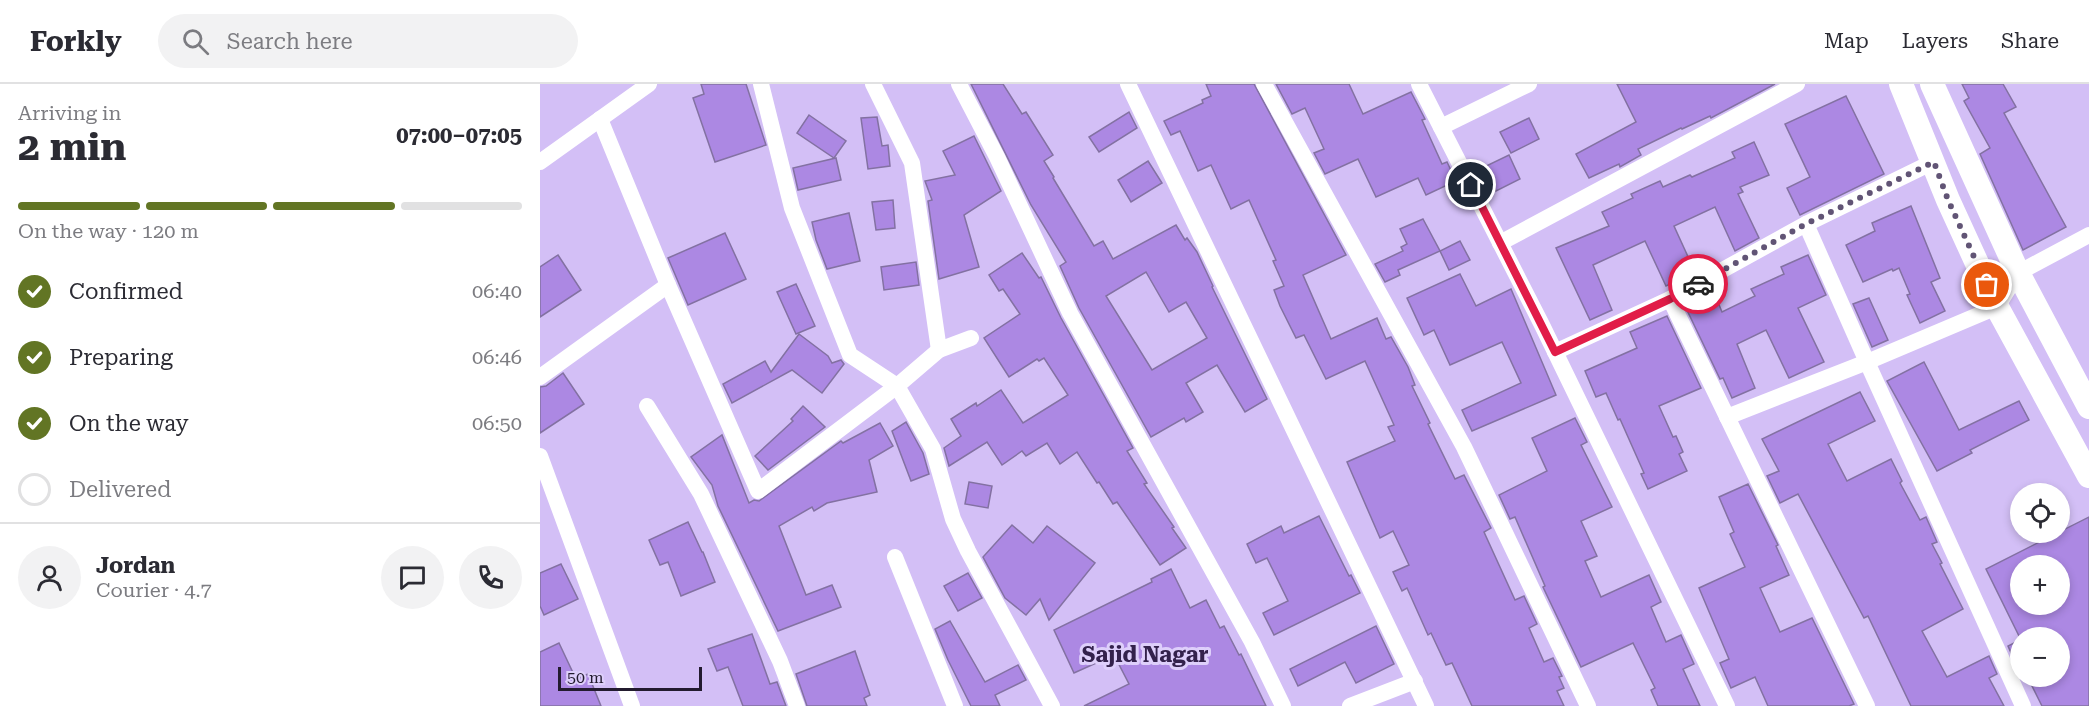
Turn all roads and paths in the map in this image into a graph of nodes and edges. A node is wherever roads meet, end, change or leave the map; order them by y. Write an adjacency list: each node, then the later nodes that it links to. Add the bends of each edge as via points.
1 (649, 84): 12 (street)
2 (761, 84): 28 (street, via 792,208 850,356)
3 (873, 84): 24 (street, via 912,164)
4 (959, 84): 40 (street, via 1070,313 1252,642)
5 (1128, 84): 35 (street)
6 (1264, 84): 43 (street, via 1464,447)
7 (1419, 84): 13 (street)
8 (1529, 84): 13 (street)
9 (1797, 84): 18 (street)
10 (1901, 84): 15 (street)
11 (1932, 84): 19 (street)
12 (600, 119): 14 (street); 20 (street)
13 (1441, 127): 18 (street)
14 (540, 162)
15 (1934, 162): 16 (street); 22 (street)
16 (1806, 224): 21 (street); 26 (street)
17 (2089, 235): 19 (street)
18 (1500, 243): 25 (street)
19 (2018, 273): 22 (street); 30 (street)
20 (668, 285): 27 (street); 28 (street, via 758,490)
21 (1670, 299): 25 (street); 31 (street)
22 (1997, 307): 26 (street); 33 (street)
23 (971, 338): 24 (street)
24 (939, 350): 28 (street)
25 (1555, 352): 44 (street)
26 (1867, 362): 31 (street); 46 (street)
27 (540, 377)
28 (897, 386): 39 (street, via 933,449 953,519 968,551)
29 (647, 406): 37 (street, via 701,494 780,661)
30 (2089, 407)
31 (1727, 417): 45 (street)
32 (540, 456): 36 (street)
33 (2089, 476)
34 (895, 557): 38 (street)
35 (1415, 681): 41 (street); 42 (street)
36 (632, 706)
37 (797, 706)
38 (955, 706)
39 (1052, 706)
40 (1283, 706)
41 (1350, 706)
42 (1426, 706)
43 (1588, 706)
44 (1727, 706)
45 (1868, 706)
46 (2023, 706)

